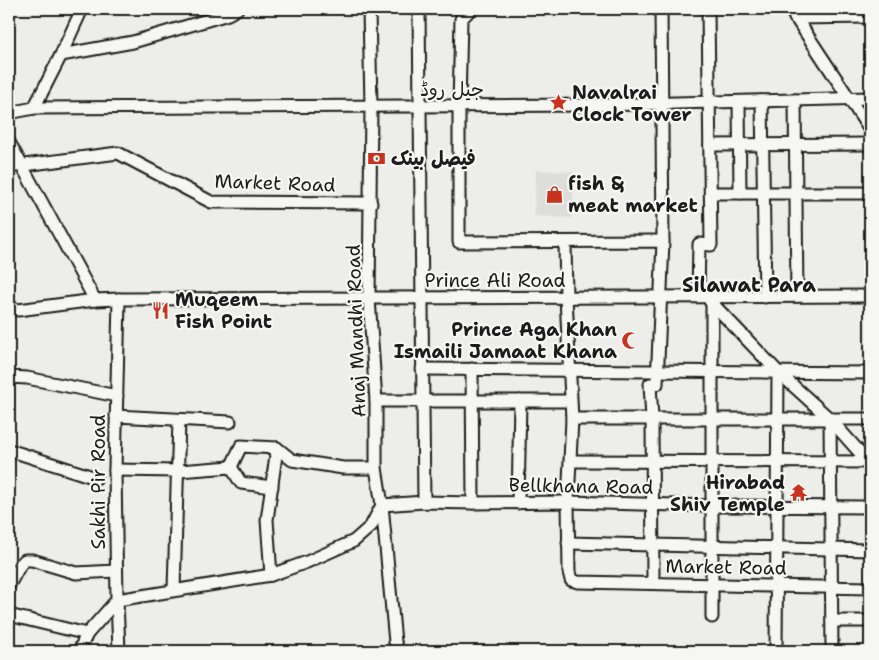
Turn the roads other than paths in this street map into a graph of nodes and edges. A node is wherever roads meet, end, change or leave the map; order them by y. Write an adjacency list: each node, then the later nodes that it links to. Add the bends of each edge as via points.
1 (82, 9): 12 (street)
2 (205, 9): 10 (street)
3 (237, 9): 10 (street)
4 (369, 9): 20 (street, Anaj Mandhi Road)
5 (419, 9): 21 (street)
6 (471, 9): 22 (street, via 461,19)
7 (660, 9): 19 (street, Market Road)
8 (708, 9): 18 (street)
9 (792, 13): 11 (street); 13 (street)
10 (213, 18): 12 (street, via 133,42)
11 (870, 18)
12 (61, 55): 23 (street)
13 (848, 98): 14 (street, جیل روڈ); 15 (street, جیل روڈ); 25 (street)
14 (870, 98)
15 (795, 100): 16 (street, جیل روڈ); 28 (street)
16 (762, 101): 17 (street, جیل روڈ); 27 (street)
17 (739, 102): 18 (street, جیل روڈ); 31 (street)
18 (708, 103): 19 (street, جیل روڈ); 30 (street)
19 (661, 104): 22 (street, جیل روڈ); 40 (street, Market Road)
20 (372, 106): 21 (street, جیل روڈ); 23 (street, جیل روڈ); 39 (street, Anaj Mandhi Road)
21 (420, 106): 22 (street, جیل روڈ); 47 (street)
22 (459, 106): 41 (street, via 459,242)
23 (34, 108): 24 (street, جیل روڈ)
24 (9, 113)
25 (870, 130)
26 (9, 142): 32 (street)
27 (763, 144): 28 (street); 31 (street); 36 (street)
28 (796, 144): 29 (street); 37 (street)
29 (870, 144)
30 (710, 145): 31 (street); 34 (street)
31 (740, 145): 35 (street)
32 (21, 166): 33 (street, Market Road); 39 (street, Market Road, via 118,153 211,202); 51 (street)
33 (9, 167)
34 (711, 192): 35 (street); 50 (street, via 711,245 698,244)
35 (740, 193): 36 (street)
36 (764, 193): 37 (street); 45 (street)
37 (796, 193): 38 (street); 43 (street)
38 (870, 193)
39 (372, 203): 46 (street, Anaj Mandhi Road)
40 (663, 241): 41 (street); 42 (street, Market Road)
41 (566, 242): 48 (street)
42 (660, 296): 48 (street, Prince Ali Road); 50 (street, Prince Ali Road); 56 (street, Market Road)
43 (797, 296): 44 (street, Prince Ali Road); 45 (street, Prince Ali Road)
44 (870, 296)
45 (765, 297): 50 (street, Prince Ali Road)
46 (370, 298): 47 (street, Prince Ali Road); 49 (street, Prince Ali Road); 62 (street, Anaj Mandhi Road)
47 (422, 298): 48 (street, Prince Ali Road); 53 (street)
48 (566, 298): 55 (street)
49 (120, 299): 51 (street, Prince Ali Road); 61 (street, Sakhi Pir Road)
50 (705, 299): 57 (street); 58 (street)
51 (95, 300): 52 (street, Prince Ali Road, via 18,310)
52 (9, 306)
53 (422, 369): 54 (street); 63 (street)
54 (472, 369): 55 (street); 64 (street)
55 (570, 370): 56 (street); 66 (street)
56 (658, 370): 57 (street); 69 (street, Market Road, via 658,384 650,384)
57 (712, 371): 58 (street); 70 (street)
58 (778, 372): 59 (street); 71 (street); 72 (street)
59 (870, 372)
60 (9, 377): 61 (street)
61 (117, 396): 67 (street, Sakhi Pir Road)
62 (376, 401): 63 (street); 85 (street, Anaj Mandhi Road)
63 (423, 401): 64 (street); 90 (street)
64 (473, 401): 65 (street); 92 (street)
65 (520, 401): 66 (street); 93 (street)
66 (570, 401): 68 (street)
67 (116, 416): 74 (street); 86 (street, Sakhi Pir Road)
68 (572, 419): 69 (street); 78 (street)
69 (652, 419): 70 (street); 79 (street, Market Road)
70 (712, 419): 71 (street); 80 (street)
71 (778, 419): 72 (street); 81 (street)
72 (830, 419): 73 (street); 82 (street); 83 (street)
73 (870, 419)
74 (179, 420): 75 (street); 87 (street)
75 (230, 422)
76 (276, 448): 84 (street, via 241,446); 85 (street, via 292,460 343,468); 89 (street)
77 (9, 450): 88 (street)
78 (571, 461): 79 (street); 91 (street)
79 (653, 461): 80 (street); 95 (street, Market Road)
80 (712, 462): 81 (street); 96 (street)
81 (777, 462): 82 (street); 97 (street)
82 (831, 463): 83 (street); 98 (street)
83 (870, 463)
84 (231, 467): 87 (street); 89 (street, via 241,483)
85 (376, 468): 94 (street, Anaj Mandhi Road)
86 (115, 470): 87 (street); 106 (street, Sakhi Pir Road)
87 (179, 471): 114 (street)
88 (96, 478)
89 (272, 487): 107 (street, via 267,520)
90 (424, 502): 92 (street, Bellkhana Road); 94 (street, Bellkhana Road)
91 (568, 502): 93 (street, Bellkhana Road); 95 (street, Bellkhana Road); 100 (street)
92 (473, 503): 93 (street, Bellkhana Road)
93 (518, 503)
94 (382, 505): 107 (street, via 371,526 354,541); 123 (street, Anaj Mandhi Road)
95 (653, 505): 96 (street, Bellkhana Road); 101 (street, Market Road)
96 (712, 506): 97 (street, Bellkhana Road); 102 (street)
97 (777, 506): 98 (street, Bellkhana Road); 103 (street)
98 (832, 507): 99 (street, Bellkhana Road); 104 (street)
99 (870, 507)
100 (568, 543): 101 (street); 108 (street, via 571,580)
101 (653, 545): 102 (street); 108 (street, Market Road)
102 (712, 546): 103 (street); 109 (street)
103 (776, 548): 104 (street); 111 (street)
104 (832, 548): 105 (street); 112 (street)
105 (870, 550)
106 (116, 571): 110 (street, via 76,573 25,560); 115 (street, Sakhi Pir Road)
107 (271, 574): 114 (street)
108 (653, 582): 109 (street, Market Road)
109 (712, 584): 111 (street, Market Road); 116 (street)
110 (9, 585)
111 (776, 585): 112 (street, Market Road); 124 (street)
112 (832, 587): 113 (street, Market Road); 118 (street)
113 (870, 588)
114 (174, 590): 115 (street)
115 (117, 600): 120 (street); 122 (street, Sakhi Pir Road)
116 (712, 616)
117 (9, 619): 120 (street, via 13,616)
118 (832, 621): 119 (street); 125 (street)
119 (870, 621)
120 (87, 634): 121 (street)
121 (79, 651)
122 (119, 651)
123 (398, 651)
124 (776, 651)
125 (832, 651)

